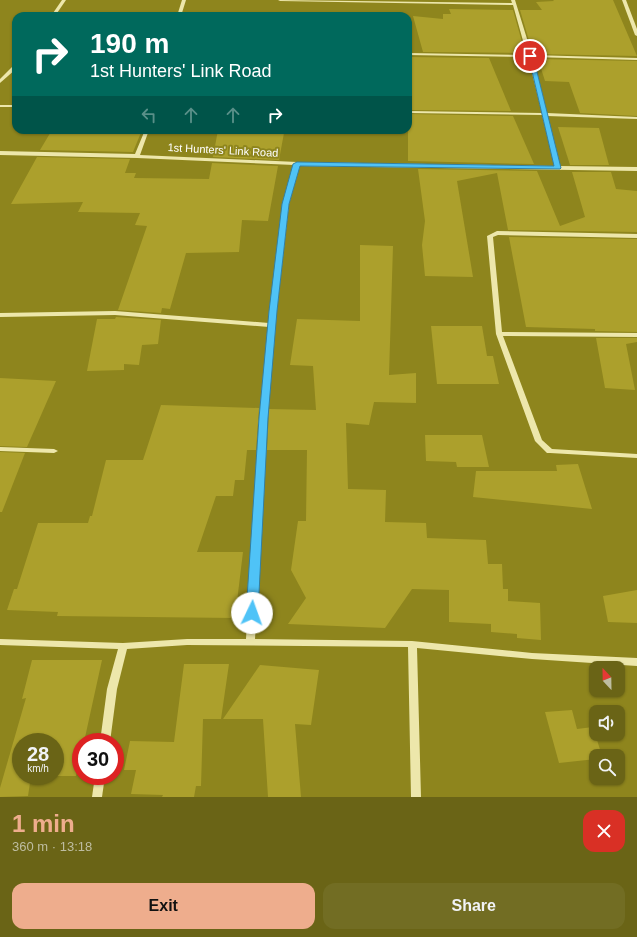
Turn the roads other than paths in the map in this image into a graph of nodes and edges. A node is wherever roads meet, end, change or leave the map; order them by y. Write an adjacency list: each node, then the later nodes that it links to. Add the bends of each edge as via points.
1 (64, 0): 7 (street)
2 (184, 0): 8 (street)
3 (280, 0): 5 (street)
4 (624, 0): 9 (street)
5 (380, 1): 6 (street)
6 (514, 2): 11 (street)
7 (55, 12)
8 (180, 12)
9 (637, 35)
10 (412, 54): 11 (street)
11 (530, 56): 12 (street); 18 (street)
12 (637, 59)
13 (12, 70): 14 (street)
14 (0, 82)
15 (0, 106): 16 (street)
16 (12, 106)
17 (412, 112): 18 (street)
18 (545, 114): 19 (street); 24 (street)
19 (637, 118)
20 (145, 134): 22 (street)
21 (0, 153): 22 (street, 1st Hunters' Link Road)
22 (137, 156): 23 (street, 1st Hunters' Link Road)
23 (297, 164): 24 (street, 1st Hunters' Link Road); 28 (street, via 286,204)
24 (558, 168): 25 (street, 1st Hunters' Link Road)
25 (637, 169)
26 (637, 236): 29 (street, via 497,233 490,236)
27 (0, 315): 28 (street, via 115,314)
28 (272, 325): 35 (street, via 263,418)
29 (499, 334): 30 (street); 33 (street, via 539,441 546,449)
30 (637, 335)
31 (0, 449): 32 (street)
32 (54, 451)
33 (637, 456)
34 (0, 642): 37 (street)
35 (250, 643): 36 (street); 37 (street, via 187,642)
36 (412, 644): 38 (street, via 532,656); 42 (street)
37 (123, 646): 39 (street, via 112,689)
38 (637, 662)
39 (106, 733)
40 (99, 785): 41 (street)
41 (97, 797)
42 (416, 797)

